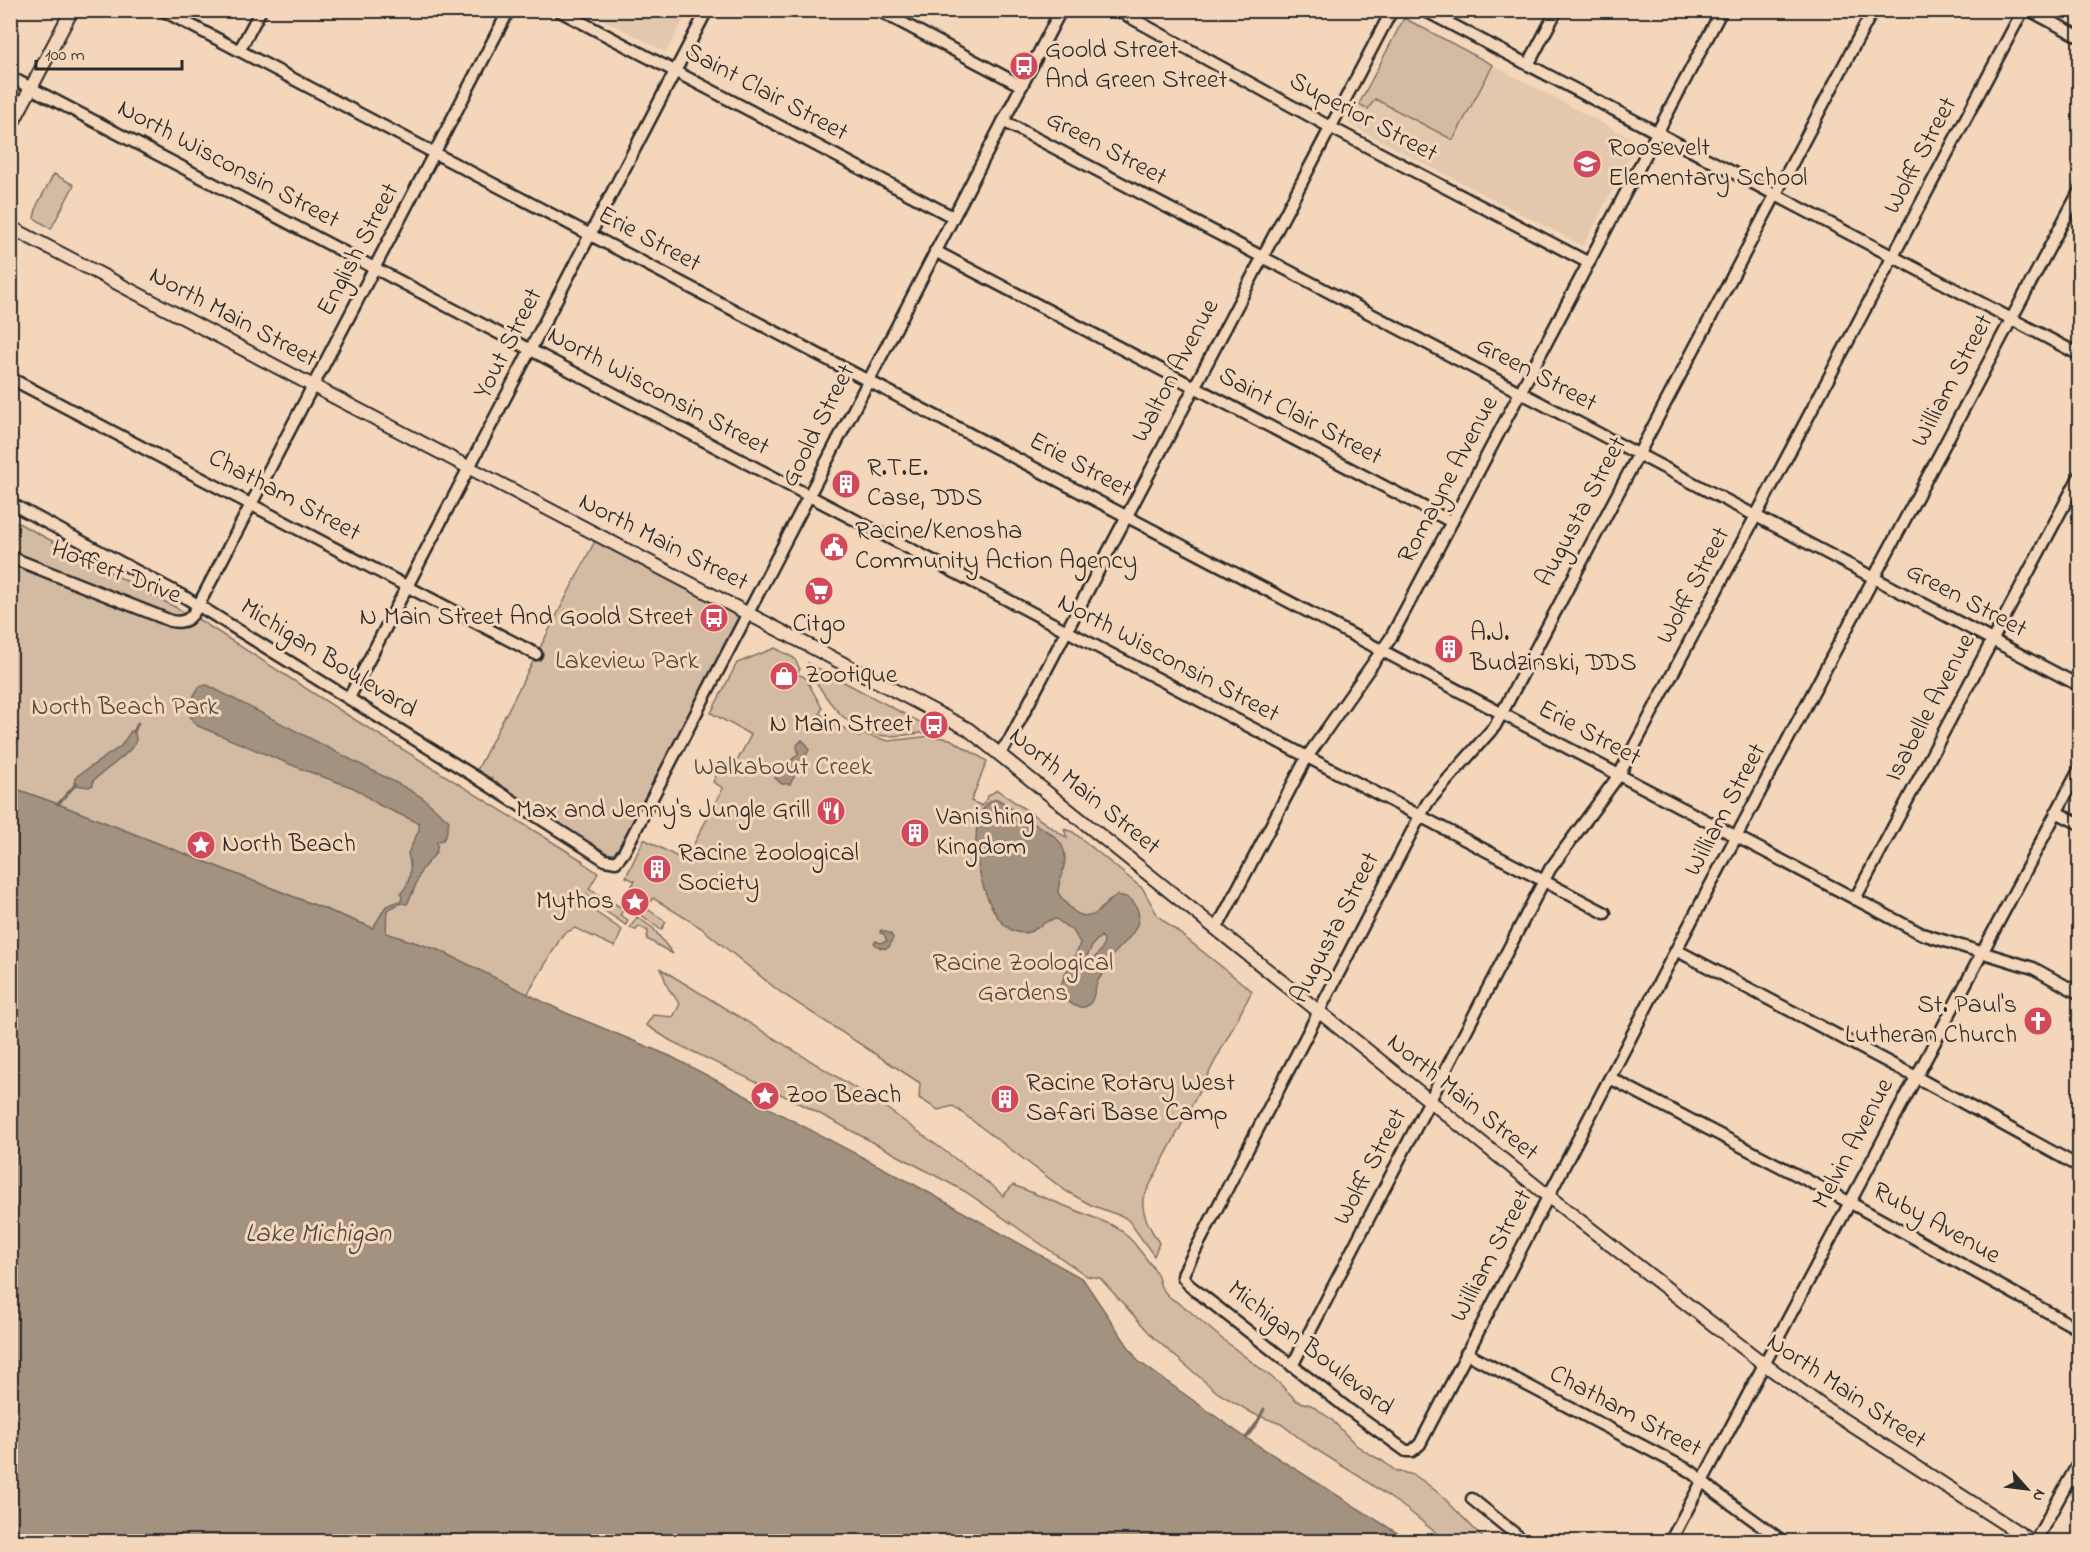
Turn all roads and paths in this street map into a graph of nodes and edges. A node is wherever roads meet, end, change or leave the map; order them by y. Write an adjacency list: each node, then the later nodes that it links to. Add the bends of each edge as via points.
1 (72, 10): 23 (main road)
2 (162, 10): 18 (street, Erie Street)
3 (261, 10): 18 (street)
4 (509, 10): 28 (street, English Street)
5 (558, 10): 20 (street, Saint Clair Street)
6 (706, 10): 20 (street, Yout Street)
7 (878, 10): 22 (street, Green Street)
8 (1061, 10): 22 (street, Goold Street)
9 (1117, 10): 25 (street, Superior Street)
10 (1392, 10): 25 (street, Walton Avenue)
11 (1424, 10): 19 (street)
12 (1557, 10): 19 (street)
13 (1722, 10): 27 (street, Romayne Avenue)
14 (1873, 10): 30 (street, Augusta Street)
15 (2023, 10): 36 (street, Wolff Street)
16 (2030, 10): 17 (street)
17 (2079, 37)
18 (239, 51): 28 (street, Erie Street)
19 (1528, 65): 27 (street)
20 (675, 71): 31 (street, Saint Clair Street); 33 (street, Yout Street)
21 (10, 77): 23 (street, North Wisconsin Street)
22 (1022, 86): 24 (street, Goold Street)
23 (32, 88): 26 (main road); 38 (street, North Wisconsin Street)
24 (1003, 121): 31 (street, Goold Street); 35 (street, Green Street)
25 (1330, 127): 35 (street, Walton Avenue); 37 (street, Superior Street)
26 (10, 128)
27 (1658, 133): 30 (street); 37 (street, Romayne Avenue)
28 (434, 153): 33 (street, Erie Street); 38 (street, English Street)
29 (2079, 190): 39 (street, William Street)
30 (1775, 196): 36 (street); 47 (street, Augusta Street)
31 (953, 217): 34 (street, Goold Street)
32 (10, 227): 44 (main road, North Main Street)
33 (590, 235): 40 (street, Yout Street); 43 (street, Erie Street)
34 (936, 251): 43 (street, Goold Street); 45 (street, Saint Clair Street)
35 (1262, 257): 45 (street, Walton Avenue); 46 (street, Green Street)
36 (1893, 257): 39 (street); 54 (street, Wolff Street)
37 (1589, 263): 46 (street, Romayne Avenue)
38 (375, 268): 40 (street, North Wisconsin Street); 44 (street, English Street)
39 (2011, 319): 41 (street); 57 (street, William Street)
40 (531, 351): 48 (street, Yout Street); 50 (street, North Wisconsin Street)
41 (2079, 355)
42 (10, 378): 52 (street, Chatham Street)
43 (868, 380): 50 (street, Goold Street); 53 (street, Erie Street)
44 (313, 386): 48 (main road, North Main Street); 52 (street, English Street)
45 (1194, 386): 53 (street, Walton Avenue); 55 (street, Saint Clair Street)
46 (1520, 393): 47 (street, Green Street); 55 (street, Romayne Avenue)
47 (1638, 455): 54 (street, Green Street); 67 (street, Augusta Street)
48 (470, 468): 58 (street, Yout Street); 60 (main road, North Main Street)
49 (2079, 475): 62 (street, Isabelle Avenue)
50 (808, 496): 60 (street, Goold Street); 61 (street, North Wisconsin Street)
51 (10, 503): 59 (street, Michigan Boulevard)
52 (252, 504): 58 (street, Chatham Street); 59 (street, English Street)
53 (1126, 516): 61 (street, Walton Avenue); 63 (street, Erie Street)
54 (1756, 516): 57 (street, Green Street); 71 (street, Wolff Street)
55 (1452, 522): 63 (street, Romayne Avenue)
56 (10, 557): 59 (street, Hoffert Drive, via 171,621 189,620)
57 (1874, 578): 62 (street, Green Street); 75 (street, William Street)
58 (408, 586): 64 (street, Chatham Street); 66 (street, Yout Street)
59 (198, 606): 66 (street, Michigan Boulevard)
60 (748, 613): 68 (main road, North Main Street, via 952,719); 76 (street, Goold Street)
61 (1066, 632): 68 (street, Walton Avenue); 69 (street, North Wisconsin Street)
62 (1992, 640): 65 (street, Green Street); 78 (street, Isabelle Avenue)
63 (1383, 651): 67 (street, Erie Street); 69 (street, Romayne Avenue)
64 (536, 654)
65 (2079, 686)
66 (349, 698): 76 (street, Michigan Boulevard, via 605,860)
67 (1501, 713): 71 (street, Erie Street); 73 (street, Augusta Street, via 1495,726)
68 (1000, 753): 80 (main road, North Main Street)
69 (1307, 757): 73 (street, North Wisconsin Street); 80 (street, Romayne Avenue)
70 (2079, 768): 72 (street, Melvin Avenue)
71 (1619, 775): 75 (street, Erie Street); 77 (street, Wolff Street)
72 (2056, 812): 74 (street); 82 (street, Melvin Avenue)
73 (1420, 816): 77 (street, North Wisconsin Street); 84 (street, Augusta Street)
74 (2079, 824)
75 (1737, 837): 78 (street, Erie Street); 81 (street, William Street)
76 (616, 862)
77 (1544, 881): 79 (street, North Wisconsin Street); 87 (street, Wolff Street)
78 (1855, 899): 82 (street, Erie Street, via 1922,934)
79 (1605, 913)
80 (1217, 928): 84 (main road, North Main Street)
81 (1676, 951): 85 (street); 86 (street, William Street)
82 (1983, 952): 83 (street, Erie Street, via 2033,968); 85 (street, Melvin Avenue)
83 (2079, 994)
84 (1319, 1011): 87 (main road, North Main Street); 91 (street, Augusta Street)
85 (1916, 1077): 88 (street); 90 (street, Melvin Avenue)
86 (1610, 1078): 89 (street, William Street); 90 (street, Ruby Avenue)
87 (1431, 1101): 89 (main road, North Main Street); 95 (street, Wolff Street)
88 (2079, 1167)
89 (1548, 1196): 93 (street, William Street); 94 (main road, North Main Street)
90 (1849, 1202): 92 (street, Ruby Avenue); 94 (street, Melvin Avenue)
91 (1183, 1277): 95 (street, Michigan Boulevard)
92 (2079, 1330)
93 (1466, 1353): 96 (street, William Street, via 1420,1444); 98 (street, Chatham Street)
94 (1764, 1364): 98 (street, Melvin Avenue); 103 (main road, North Main Street, via 1824,1408)
95 (1292, 1366): 96 (street, Michigan Boulevard, via 1404,1450)
96 (1412, 1451)
97 (2079, 1460): 103 (street)
98 (1702, 1480): 101 (street, Melvin Avenue); 102 (street, Chatham Street)
99 (1472, 1499): 100 (street)
100 (1525, 1542)
101 (1670, 1542)
102 (1784, 1542)
103 (2034, 1542)

